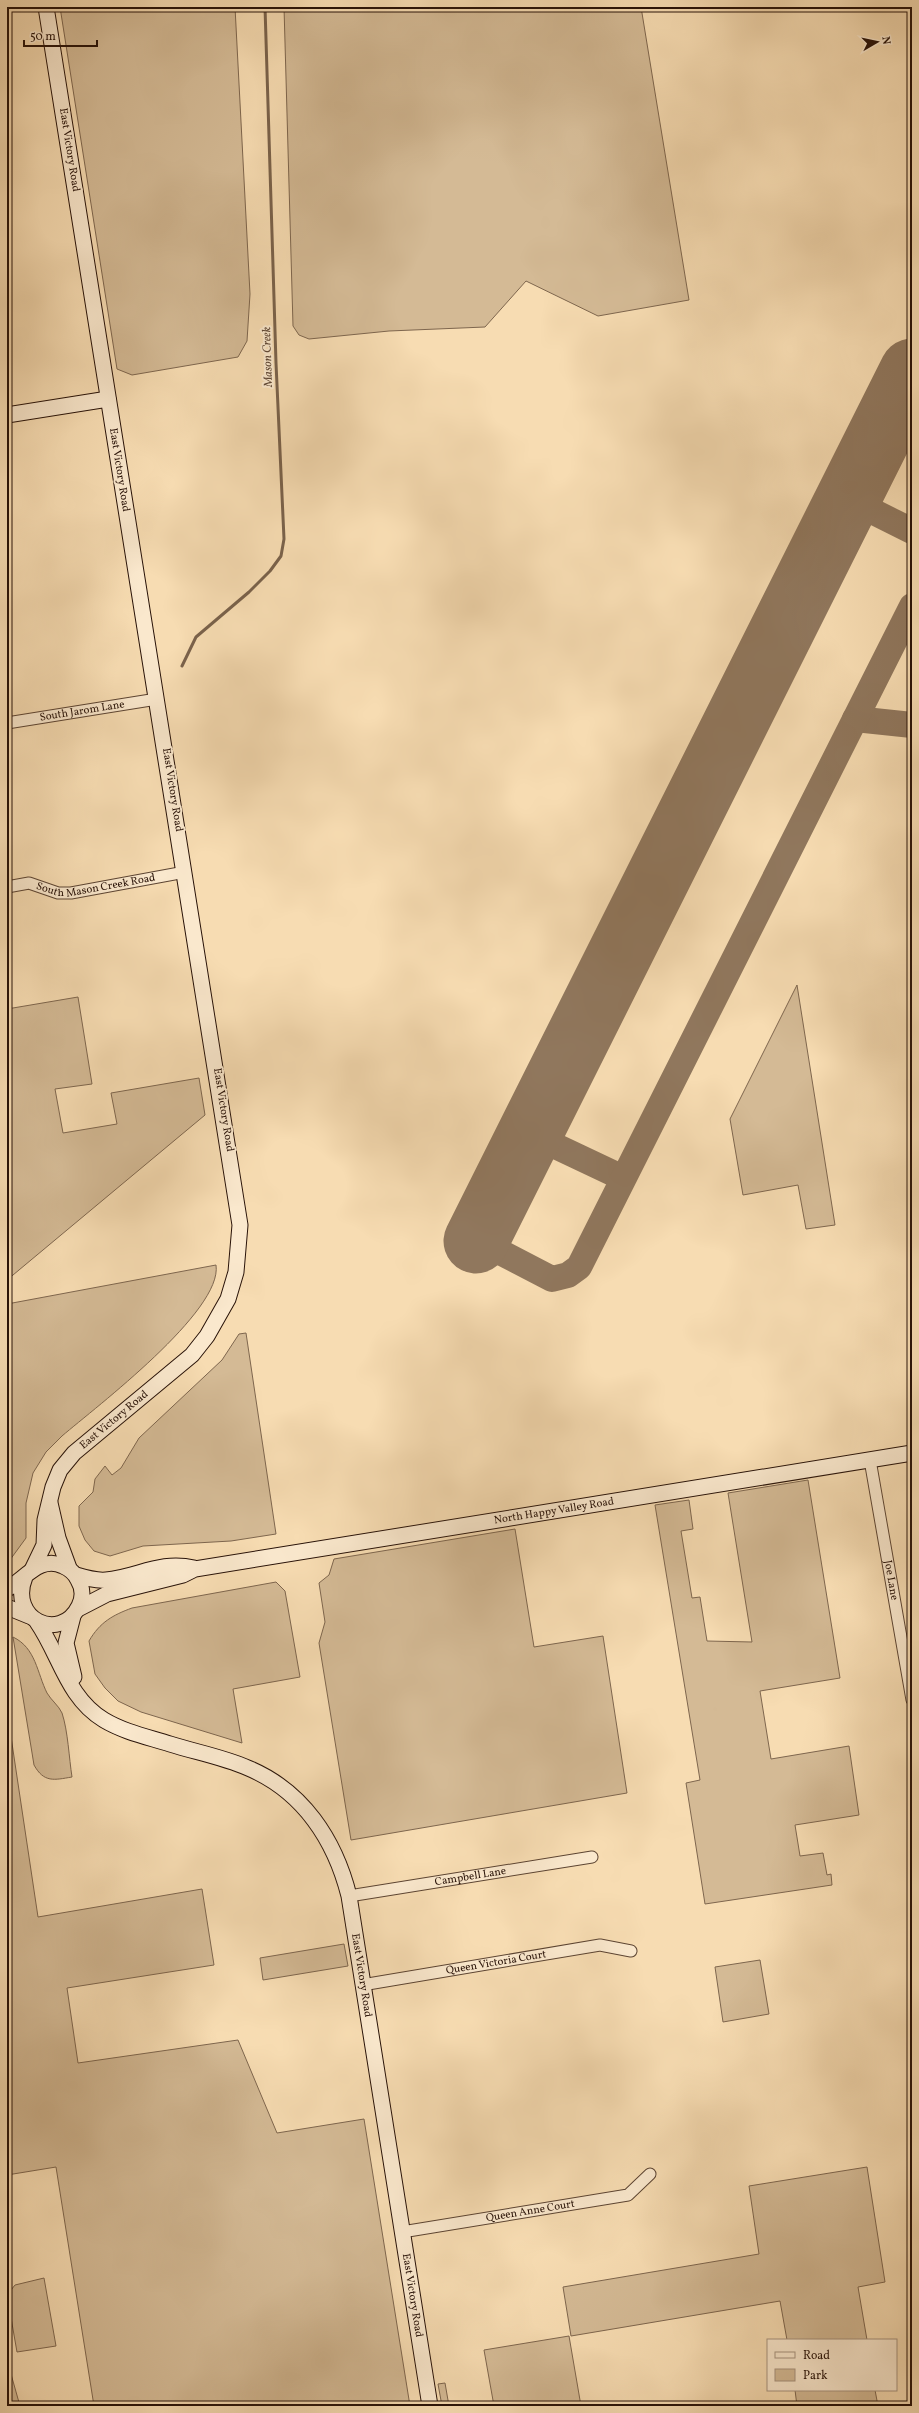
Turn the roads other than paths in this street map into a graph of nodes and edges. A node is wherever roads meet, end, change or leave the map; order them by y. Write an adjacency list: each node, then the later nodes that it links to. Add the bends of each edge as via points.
1 (46, 7): 2 (street, East Victory Road)
2 (108, 399): 3 (street); 4 (street, East Victory Road)
3 (7, 415)
4 (158, 699): 5 (street, South Jarom Lane); 6 (street, East Victory Road)
5 (7, 723)
6 (185, 872): 7 (street, South Mason Creek Road, via 71,893 58,893 29,882); 10 (street, East Victory Road, via 240,1225 236,1272 225,1305 196,1350 74,1453 60,1470)
7 (7, 887)
8 (912, 1453): 9 (street, North Happy Valley Road)
9 (870, 1460): 11 (street, North Happy Valley Road); 19 (street, Joe Lane)
10 (50, 1502): 12 (street, East Victory Road, via 58,1538); 13 (street, East Victory Road, via 44,1520 44,1545)
11 (195, 1569): 12 (street, North Happy Valley Road, via 182,1565 107,1580 93,1580); 16 (street, North Happy Valley Road, via 183,1575 112,1592)
12 (72, 1572): 13 (street, via 50,1563); 16 (street, via 82,1594)
13 (28, 1574): 14 (street); 17 (street, via 20,1596 23,1607)
14 (7, 1589)
15 (7, 1607): 17 (street)
16 (75, 1613): 17 (street, via 58,1624); 18 (street, East Victory Road, via 66,1642)
17 (33, 1619): 18 (street, East Victory Road, via 53,1646 71,1689)
18 (80, 1697): 21 (street, East Victory Road, via 104,1720 127,1731 247,1768 288,1792 322,1829 343,1872)
19 (912, 1700)
20 (592, 1857): 21 (street, Campbell Lane)
21 (348, 1896): 23 (street, East Victory Road)
22 (631, 1951): 23 (street, Queen Victoria Court, via 600,1945)
23 (362, 1985): 25 (street, East Victory Road)
24 (650, 2174): 25 (street, Queen Anne Court, via 628,2195)
25 (402, 2232): 26 (street, East Victory Road)
26 (430, 2406)

